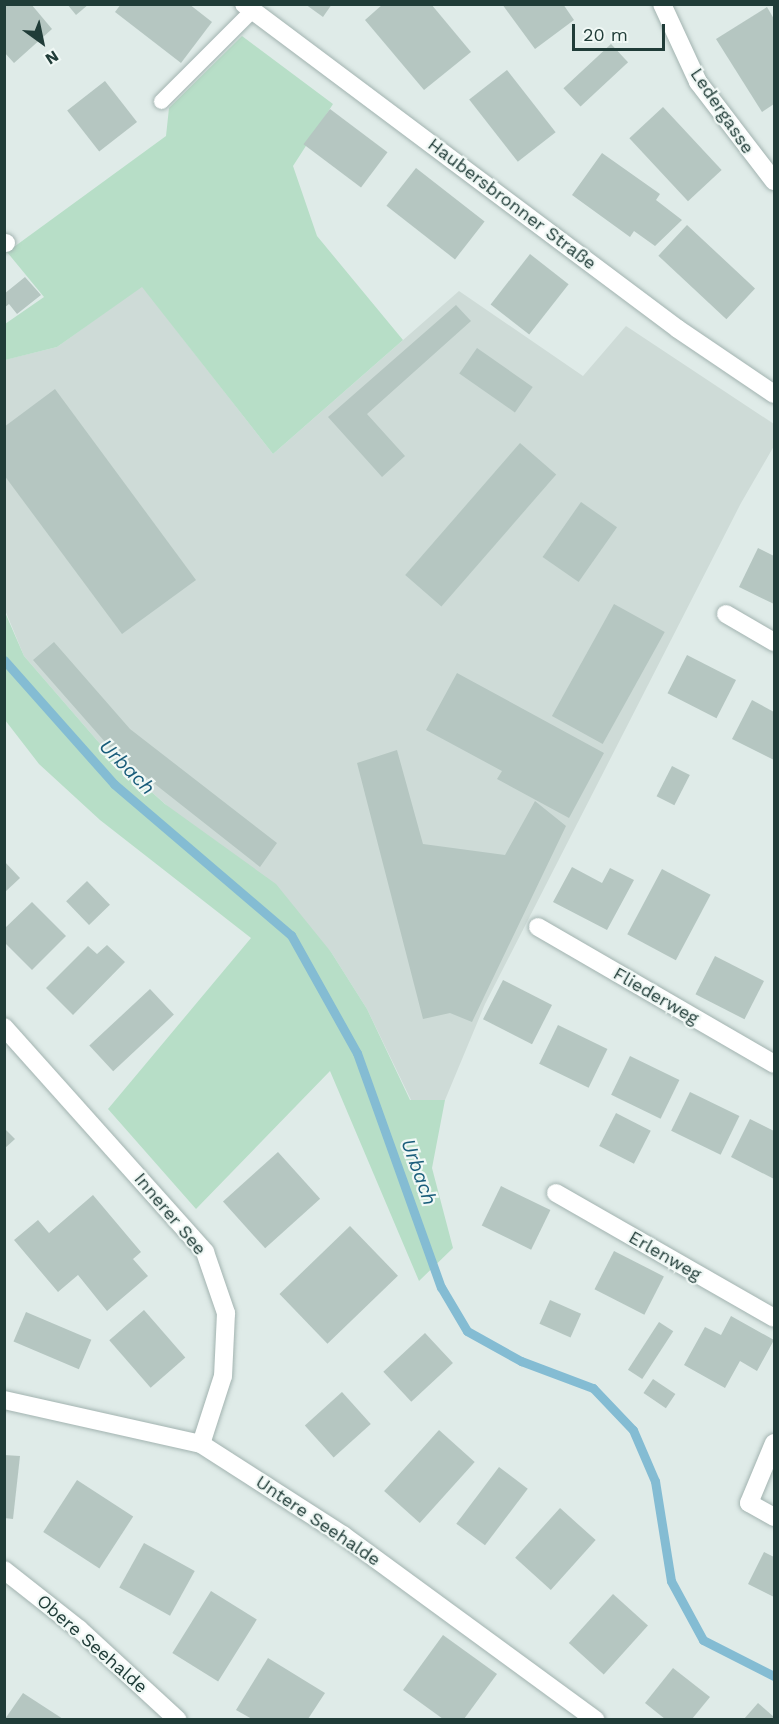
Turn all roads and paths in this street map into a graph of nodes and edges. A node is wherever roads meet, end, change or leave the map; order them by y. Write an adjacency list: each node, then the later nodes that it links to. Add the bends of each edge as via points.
1 (662, 4): 4 (street, Ledergasse, via 698,82)
2 (248, 7): 3 (lane, Haubersbronner Straße); 5 (street, Haubersbronner Straße, via 678,329)
3 (161, 101)
4 (774, 181)
5 (774, 394)
6 (726, 614): 7 (street)
7 (774, 642)
8 (538, 927): 10 (street, Fliederweg)
9 (4, 1027): 15 (street, Innerer See, via 206,1252 226,1312 223,1376)
10 (774, 1064)
11 (556, 1193): 12 (street, Erlenweg)
12 (774, 1318)
13 (4, 1400): 15 (street, Untere Seehalde)
14 (774, 1443): 16 (street, via 749,1503)
15 (201, 1444): 19 (street, Untere Seehalde, via 343,1535)
16 (774, 1516)
17 (4, 1570): 18 (street, Obere Seehalde, via 79,1629)
18 (178, 1719)
19 (596, 1719)

